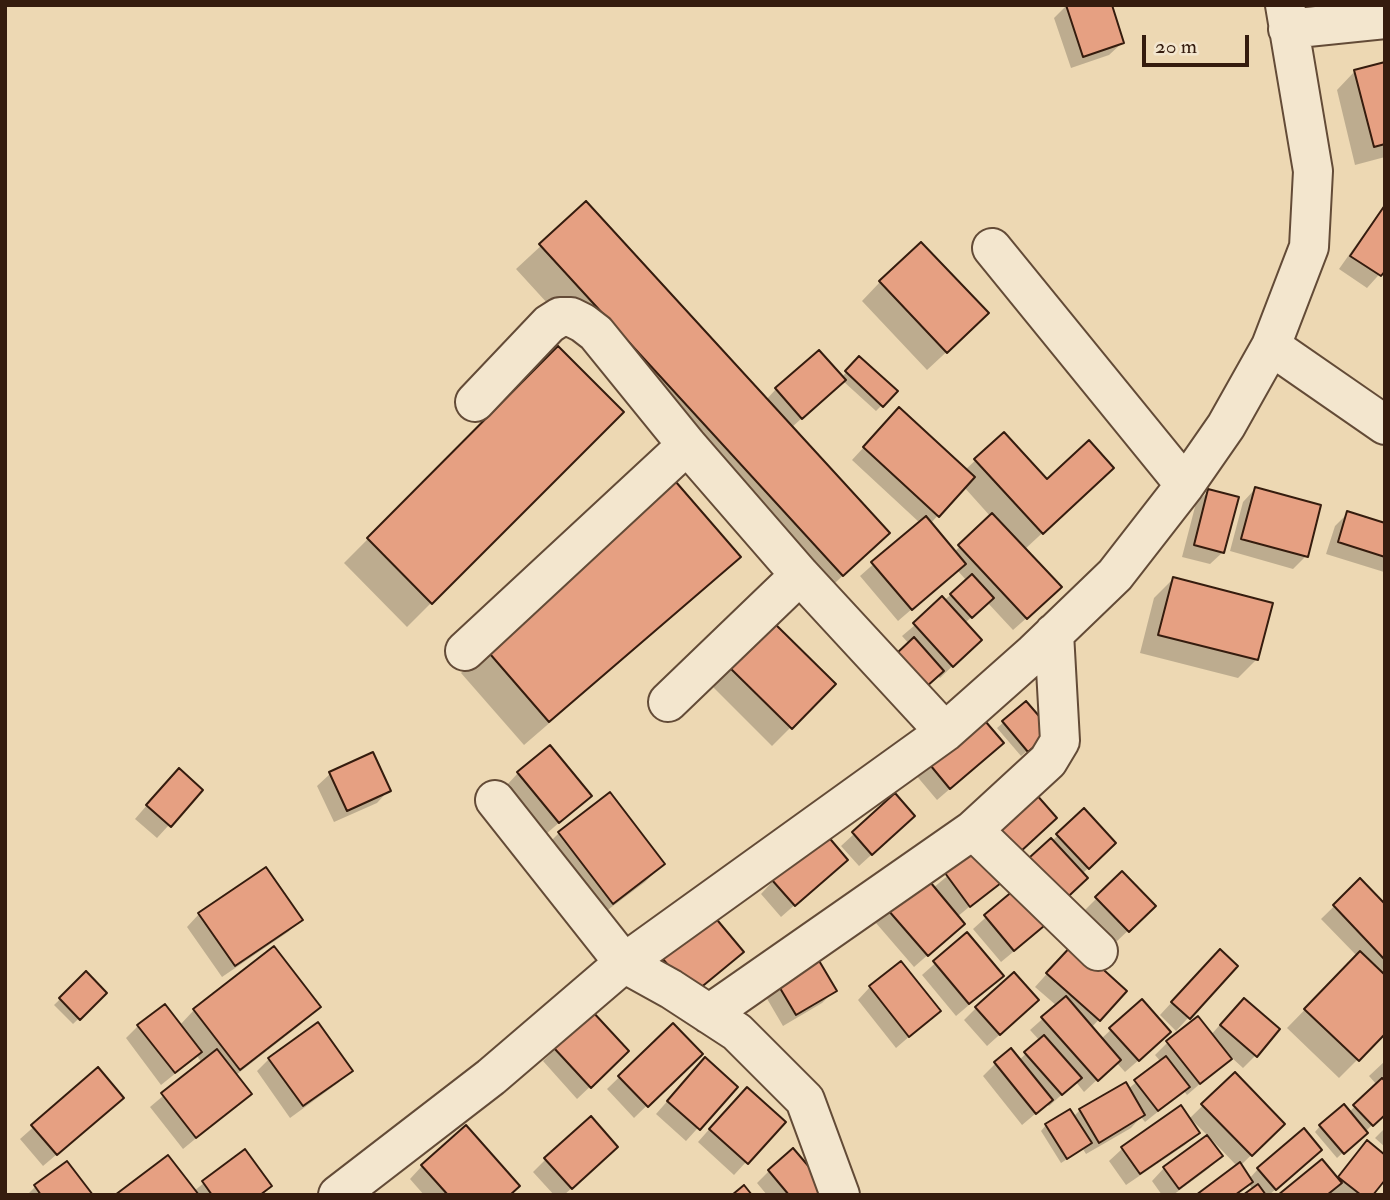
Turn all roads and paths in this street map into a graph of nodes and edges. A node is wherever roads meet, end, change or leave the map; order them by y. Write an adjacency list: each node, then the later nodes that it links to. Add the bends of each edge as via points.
1 (1287, 17): 2 (street); 4 (street, via 1313,171 1308,247)
2 (1385, 19)
3 (992, 248): 8 (street)
4 (1271, 346): 6 (street); 8 (street, via 1226,426)
5 (475, 402): 7 (street, via 549,324 571,317 596,333)
6 (1385, 425)
7 (687, 445): 9 (street); 11 (street)
8 (1185, 485): 10 (street, via 1115,575)
9 (800, 575): 12 (street); 13 (street)
10 (1054, 633): 13 (street); 15 (street, via 1060,741 1048,761)
11 (465, 651)
12 (668, 702)
13 (945, 732): 17 (street)
14 (495, 800): 17 (street)
15 (972, 830): 16 (street); 18 (street)
16 (1098, 951)
17 (624, 963): 18 (street); 19 (street, via 491,1077)
18 (709, 1014): 20 (street, via 737,1032 804,1100)
19 (338, 1195)
20 (840, 1195)

